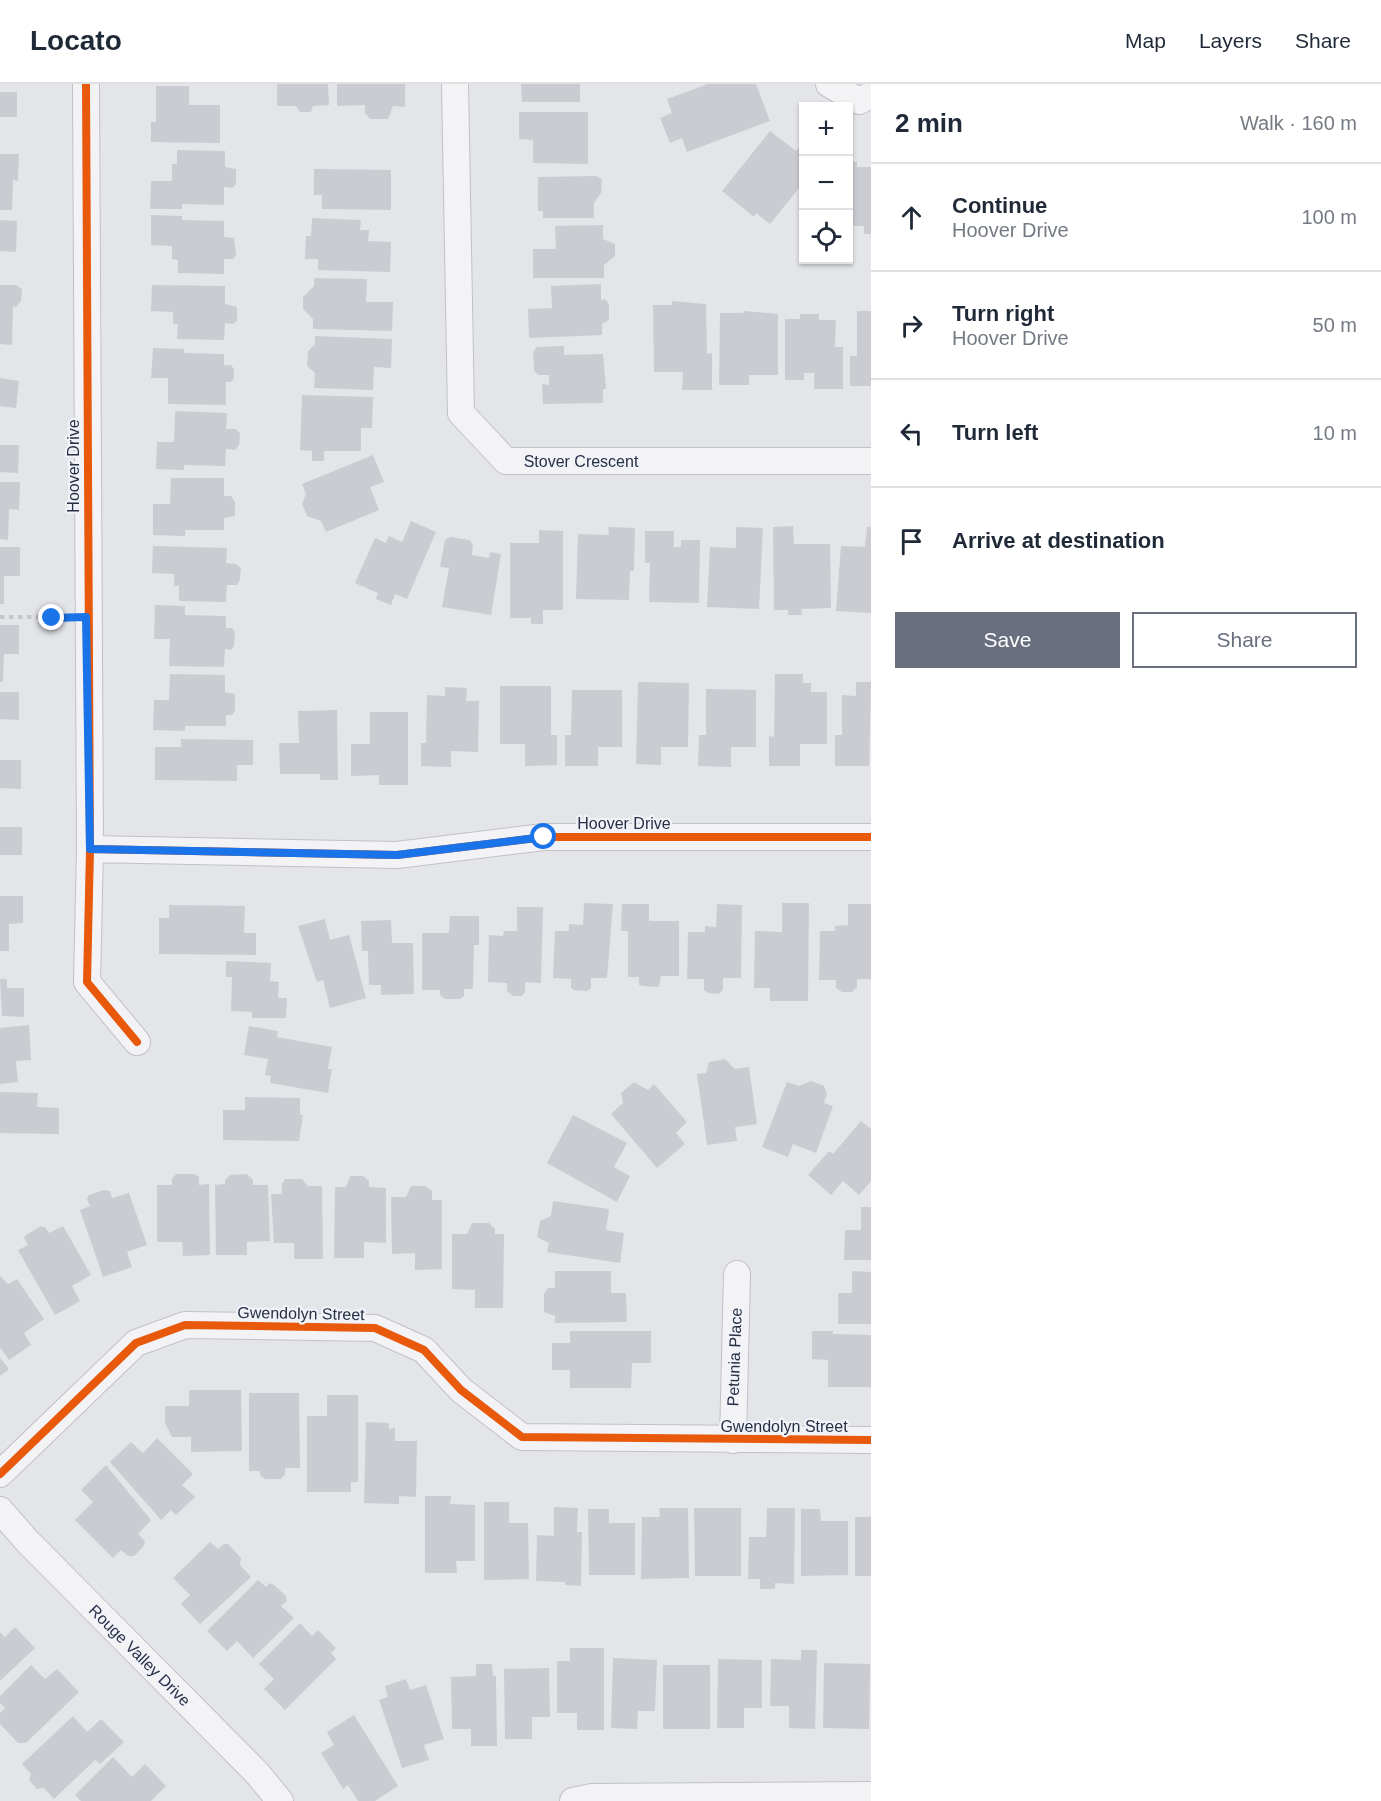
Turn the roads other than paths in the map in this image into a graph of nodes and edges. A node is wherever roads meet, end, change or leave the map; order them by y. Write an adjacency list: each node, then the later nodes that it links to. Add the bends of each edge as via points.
1 (86, 84): 7 (street, Hoover Drive)
2 (455, 84): 5 (street, Stover Crescent, via 461,413 506,461)
3 (829, 84): 4 (street, via 859,101)
4 (871, 95)
5 (871, 461)
6 (871, 837): 7 (street, Hoover Drive, via 544,837 397,855)
7 (90, 849): 8 (street, Hoover Drive, via 87,982)
8 (137, 1042)
9 (737, 1274): 10 (street, Petunia Place)
10 (734, 1440): 11 (street, Gwendolyn Street); 12 (street, Gwendolyn Street, via 522,1437 461,1390 424,1350 375,1328 185,1324 136,1343)
11 (871, 1440)
12 (0, 1474)
13 (0, 1510): 15 (street, Rouge Valley Drive)
14 (871, 1795): 16 (street, via 592,1797)
15 (280, 1801)
16 (573, 1801)

